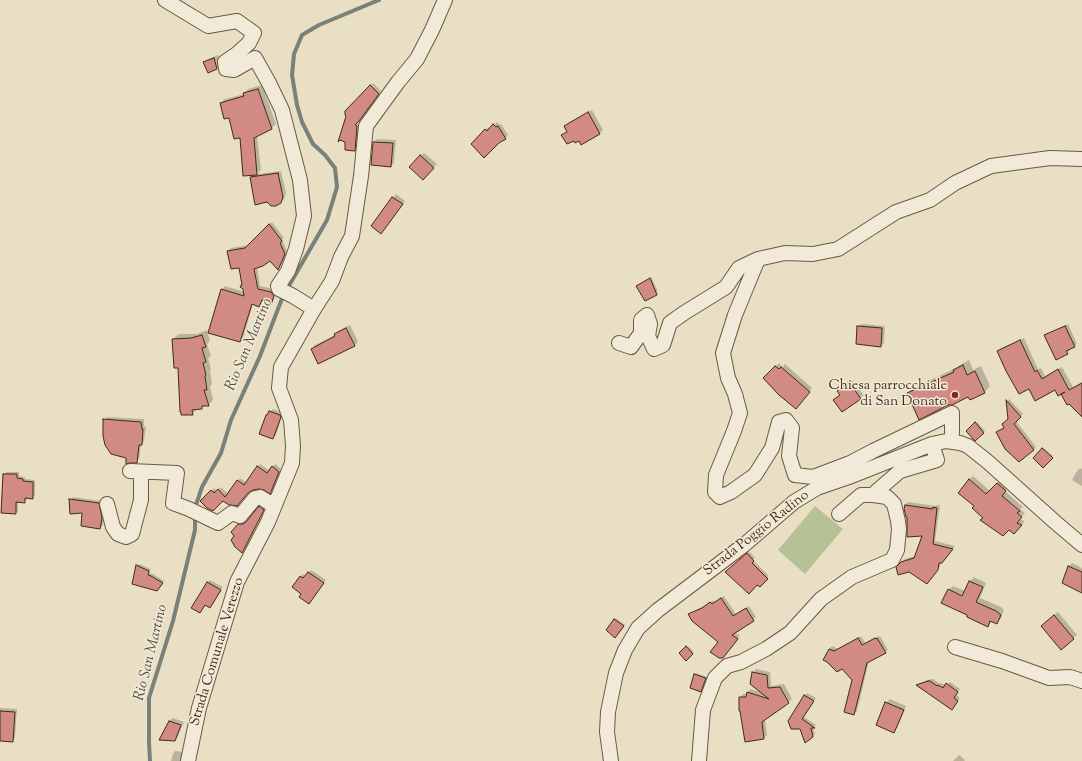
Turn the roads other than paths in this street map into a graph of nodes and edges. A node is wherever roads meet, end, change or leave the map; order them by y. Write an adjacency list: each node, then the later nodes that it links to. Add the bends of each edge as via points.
1 (165, 0): 5 (street, via 208,26 237,21 254,34 249,43 225,62 226,69 234,70 255,58 282,110 300,180 304,216 288,271 278,286)
2 (445, 0): 5 (street, Strada Comunale Verezzo, via 417,59 366,126 352,236 332,280)
3 (1082, 159): 4 (street, via 1050,158 991,166 955,183 930,200 896,212 838,249 813,254 785,253)
4 (758, 259): 6 (street, via 739,268 726,287 670,323 664,345 654,349 648,336 650,324 647,314 641,320 641,333 631,347); 9 (street, via 735,315 723,353 728,378 740,413 716,475 715,492 720,497 755,475 772,448 779,422 786,420 792,428 789,456 795,475 813,478)
5 (314, 309): 11 (street, Strada Comunale Verezzo, via 281,366 279,388 291,420 293,446 292,463)
6 (619, 343)
7 (952, 433): 9 (street, via 952,413 873,451)
8 (932, 444): 9 (street, Strada Poggio Radino); 10 (street, via 937,460 900,471); 14 (street, Strada Poggio Radino, via 946,441 968,446)
9 (850, 470): 18 (street, Strada Poggio Radino, via 794,502 744,545 638,628 625,650 616,673 609,706)
10 (873, 495): 13 (street, via 861,495); 19 (street, via 887,497 894,504 899,529 897,550 892,560 852,577 822,599 790,633 766,649 727,666 715,678 703,710)
11 (277, 499): 12 (street, via 271,504 260,497 255,498 240,516 232,513 218,522 174,503 177,473 135,471 141,500 132,534 126,537 118,534 113,527); 17 (street, Strada Comunale Verezzo, via 237,582 199,708)
12 (107, 504)
13 (839, 514)
14 (1082, 545)
15 (955, 646): 16 (street, via 1048,678 1070,677)
16 (1082, 681)
17 (188, 761)
18 (611, 761)
19 (699, 761)

